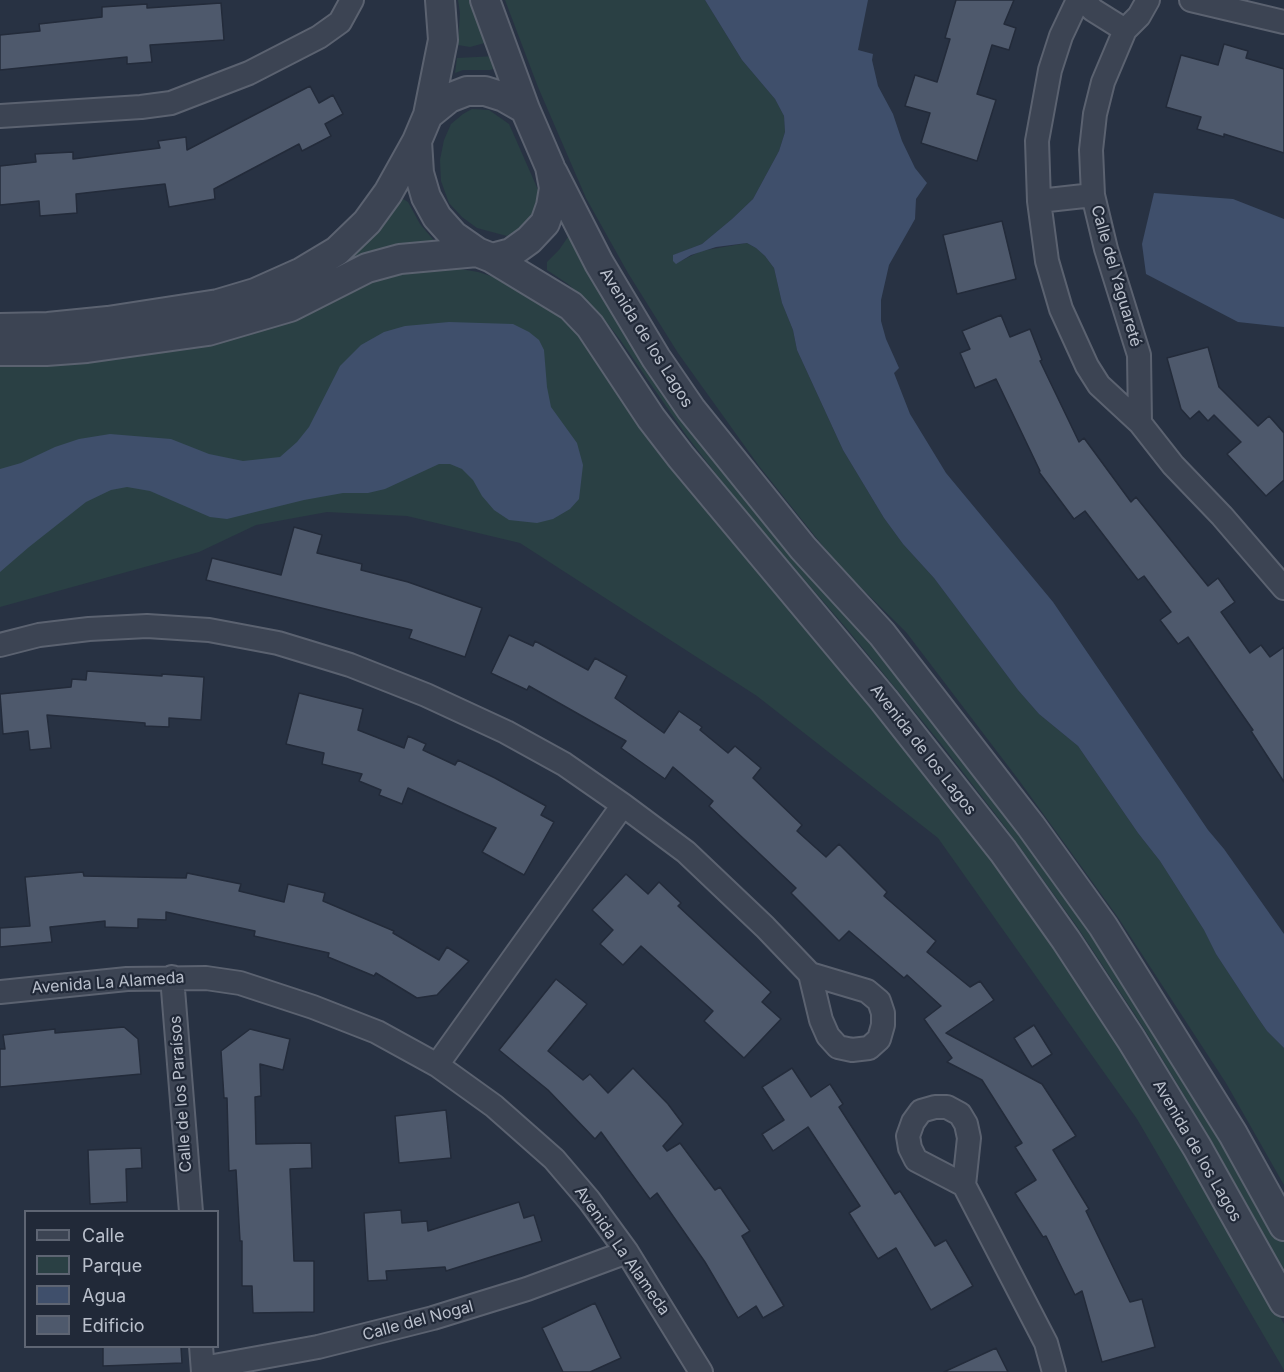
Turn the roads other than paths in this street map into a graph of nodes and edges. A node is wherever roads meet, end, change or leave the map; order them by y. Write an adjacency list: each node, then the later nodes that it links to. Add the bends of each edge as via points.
1 (352, 0): 12 (street, via 340,22 319,37 249,73 181,100 141,107)
2 (440, 0): 11 (street, via 443,40)
3 (485, 0): 10 (street)
4 (1078, 0): 16 (street, via 1061,36 1043,100 1037,141)
5 (1083, 0): 9 (street)
6 (1148, 0): 9 (street, Calle del Yaguareté)
7 (1191, 0): 8 (street)
8 (1284, 22)
9 (1125, 30): 15 (street, Calle del Yaguareté, via 1103,82 1095,114 1091,150)
10 (525, 109): 11 (street, via 495,94 467,91 449,98); 14 (street)
11 (428, 115): 13 (street)
12 (0, 116)
13 (417, 141): 17 (street, via 419,173 437,217 454,236); 18 (street, via 367,222 337,251 302,272 218,304 108,321)
14 (550, 167): 17 (street, via 554,188 545,223 511,253); 30 (street, Avenida de los Lagos, via 599,263 668,375 719,445 803,548 882,634 1038,835 1103,926 1233,1134)
15 (1093, 195): 16 (street); 20 (street, Calle del Yaguareté, via 1139,355)
16 (1039, 201): 20 (street, via 1047,261 1061,309 1087,366 1104,390)
17 (484, 255): 19 (street, via 400,259 367,268 290,307 208,331 87,348); 32 (street, Avenida de los Lagos, via 571,306 590,326 681,457 884,700 1003,851 1131,1039)
18 (0, 328)
19 (0, 351)
20 (1140, 423): 21 (street)
21 (1284, 588)
22 (0, 645): 23 (street, via 39,635 147,626 209,630 278,643 426,694 564,764)
23 (623, 805): 24 (street, via 686,852); 27 (street)
24 (810, 974)
25 (172, 977): 26 (street, Avenida La Alameda); 27 (street, Avenida La Alameda, via 240,983 314,1007 377,1032); 29 (street, Calle de los Paraísos)
26 (0, 992)
27 (437, 1065): 31 (street, Avenida La Alameda, via 494,1106 554,1159)
28 (964, 1185): 35 (street, via 1046,1343)
29 (190, 1210)
30 (1284, 1226)
31 (627, 1252): 33 (street, Calle del Nogal, via 433,1318 318,1347); 34 (street, Avenida La Alameda)
32 (1284, 1302)
33 (202, 1362)
34 (701, 1372)
35 (1054, 1372)

